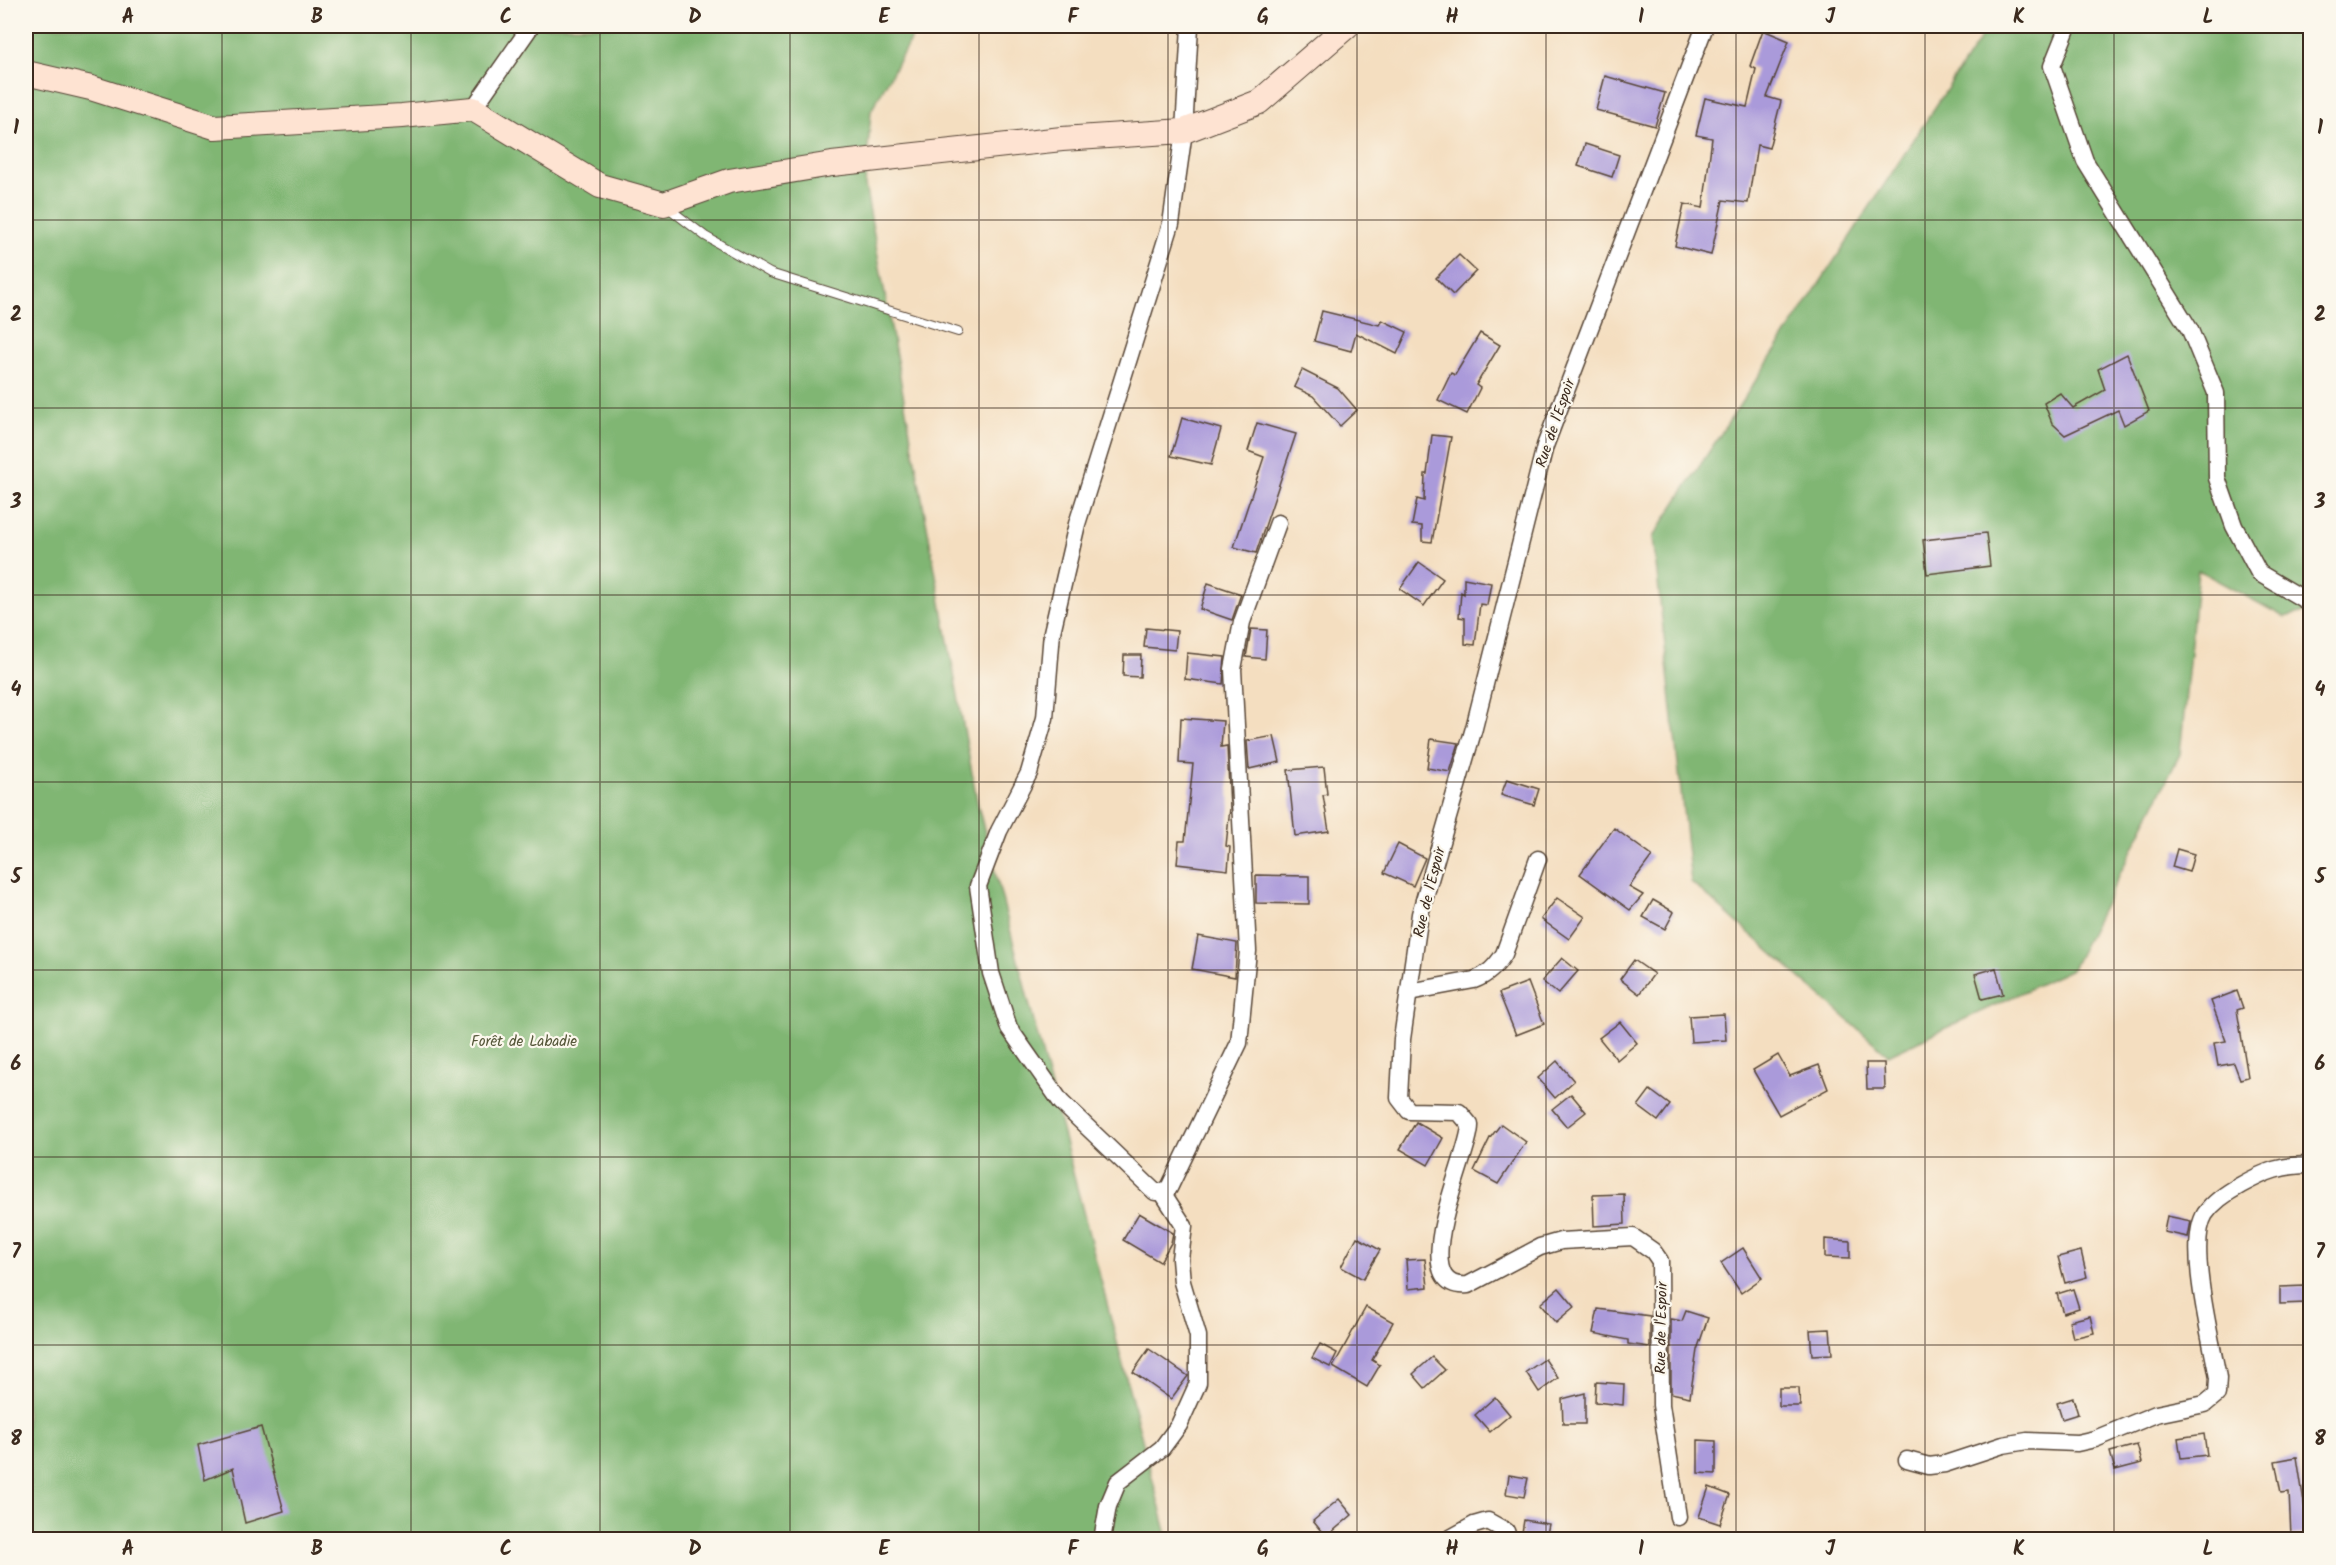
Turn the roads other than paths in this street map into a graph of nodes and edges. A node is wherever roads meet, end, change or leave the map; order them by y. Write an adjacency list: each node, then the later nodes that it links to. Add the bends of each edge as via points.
1 (531, 26): 7 (street)
2 (1190, 26): 8 (street)
3 (1347, 26): 8 (street, via 1259,102)
4 (1705, 26): 14 (street, Rue de l'Espoir, via 1545,446 1474,728 1420,914)
5 (2068, 26): 12 (street, via 2052,66 2085,161 2190,330 2217,393 2217,478 2234,526 2259,573)
6 (26, 73): 7 (street, via 92,88 215,127)
7 (473, 109): 9 (street, via 600,186)
8 (1184, 131): 9 (street, via 1062,139 832,164 729,181); 16 (street, via 1171,224 1077,524 1052,633 1045,718 1029,773 999,831 978,886 991,973 1009,1028 1061,1102 1150,1189)
9 (664, 204): 10 (lane, via 705,237 770,273)
10 (958, 332)
11 (1278, 523): 16 (street, via 1242,622 1233,669 1248,951 1239,1043 1169,1188)
12 (2310, 603)
13 (1538, 860): 14 (street, via 1498,964 1474,980)
14 (1409, 992): 18 (street, Rue de l'Espoir, via 1399,1098 1413,1112 1459,1112 1470,1125 1443,1222 1439,1260 1450,1282 1468,1285 1540,1247 1561,1241 1633,1237 1660,1261 1661,1405)
15 (2310, 1165): 17 (street, via 2284,1166 2257,1176 2225,1194 2206,1214 2199,1230 2200,1274 2218,1378 2217,1394 2205,1404 2156,1414 2077,1443 2027,1441 1929,1466)
16 (1162, 1192): 19 (street, via 1184,1226 1182,1282 1198,1336 1198,1383 1179,1425 1162,1448 1118,1482 1108,1506)
17 (1907, 1460)
18 (1678, 1517)
19 (1102, 1539)
20 (1447, 1539): 21 (street, via 1488,1521 1506,1530)
21 (1509, 1539)

